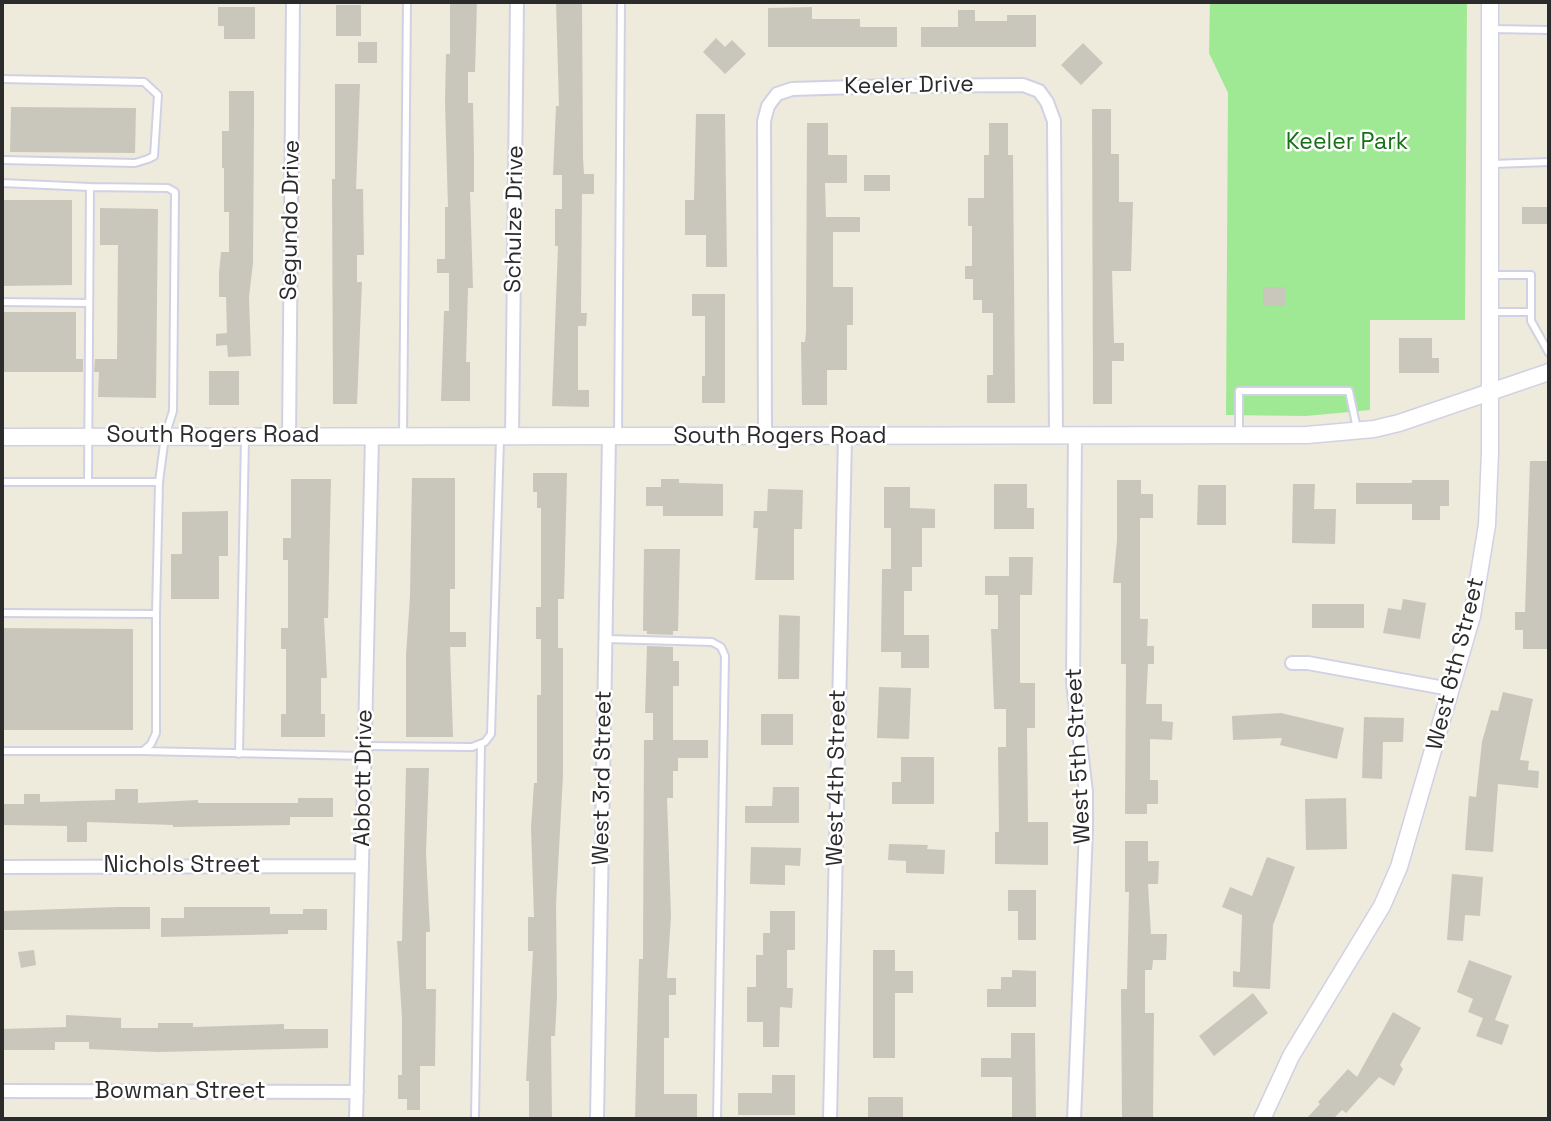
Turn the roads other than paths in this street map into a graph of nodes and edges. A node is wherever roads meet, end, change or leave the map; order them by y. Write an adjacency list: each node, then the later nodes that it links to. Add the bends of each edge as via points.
1 (293, 2): 35 (street, Segundo Drive)
2 (407, 2): 31 (lane)
3 (517, 2): 32 (street, Schulze Drive)
4 (621, 2): 33 (lane)
5 (1490, 2): 6 (street, West 6th Street)
6 (1491, 29): 7 (lane); 11 (street, West 6th Street)
7 (1549, 30)
8 (2, 79): 9 (lane, via 144,82 158,95 154,156 148,159 135,163)
9 (2, 160)
10 (1549, 162): 11 (lane)
11 (1492, 164): 14 (street, West 6th Street)
12 (2, 183): 13 (lane)
13 (90, 187): 16 (lane); 26 (lane, via 169,188 176,192 173,411)
14 (1491, 275): 17 (street, West 6th Street); 18 (lane, via 1531,275)
15 (2, 302): 16 (lane)
16 (89, 303): 25 (lane)
17 (1490, 312): 18 (lane); 21 (street, West 6th Street)
18 (1531, 312): 19 (lane)
19 (1549, 353)
20 (1549, 372): 21 (street, South Rogers Road)
21 (1489, 394): 22 (street, South Rogers Road, via 1399,423); 44 (street, West 6th Street, via 1487,525 1472,616)
22 (1357, 431): 24 (street, South Rogers Road); 24 (lane, via 1349,391 1239,391)
23 (1075, 435): 24 (street, South Rogers Road); 27 (street, South Rogers Road); 59 (street, West 5th Street, via 1073,682 1086,830)
24 (1238, 435)
25 (87, 436): 26 (street, South Rogers Road); 28 (street, South Rogers Road); 38 (lane)
26 (165, 436): 29 (street, South Rogers Road); 39 (lane)
27 (1056, 436): 34 (street, Keeler Drive, via 1054,121 1039,91 1023,85 792,89 778,94 768,106 764,121); 36 (street, South Rogers Road)
28 (2, 437)
29 (245, 437): 35 (street, South Rogers Road); 49 (lane)
30 (372, 437): 31 (street, South Rogers Road); 35 (street, South Rogers Road); 48 (street, Abbott Drive)
31 (403, 437): 32 (street, South Rogers Road)
32 (506, 437): 33 (street, South Rogers Road); 45 (lane, via 493,711 491,734)
33 (614, 437): 34 (street, South Rogers Road); 42 (street, West 3rd Street)
34 (765, 437): 36 (street, South Rogers Road)
35 (289, 438)
36 (845, 438): 58 (street, West 4th Street)
37 (2, 482): 38 (lane)
38 (88, 482): 39 (lane)
39 (159, 482): 41 (lane)
40 (2, 613): 41 (lane)
41 (156, 614): 47 (lane, via 156,733)
42 (606, 639): 56 (street, West 3rd Street); 57 (lane, via 712,642 726,656)
43 (1292, 663): 44 (street)
44 (1450, 689): 60 (street, West 6th Street, via 1415,820 1382,906 1291,1056)
45 (481, 744): 48 (lane); 55 (lane)
46 (2, 751): 47 (lane)
47 (143, 751): 49 (lane)
48 (364, 751): 49 (lane); 50 (street, Abbott Drive)
49 (239, 754)
50 (362, 866): 51 (street, Nichols Street); 53 (street, Abbott Drive)
51 (2, 867)
52 (2, 1091): 53 (street, Bowman Street)
53 (357, 1092): 54 (street, Abbott Drive)
54 (356, 1119)
55 (475, 1119)
56 (597, 1119)
57 (717, 1119)
58 (830, 1119)
59 (1074, 1119)
60 (1262, 1119)

